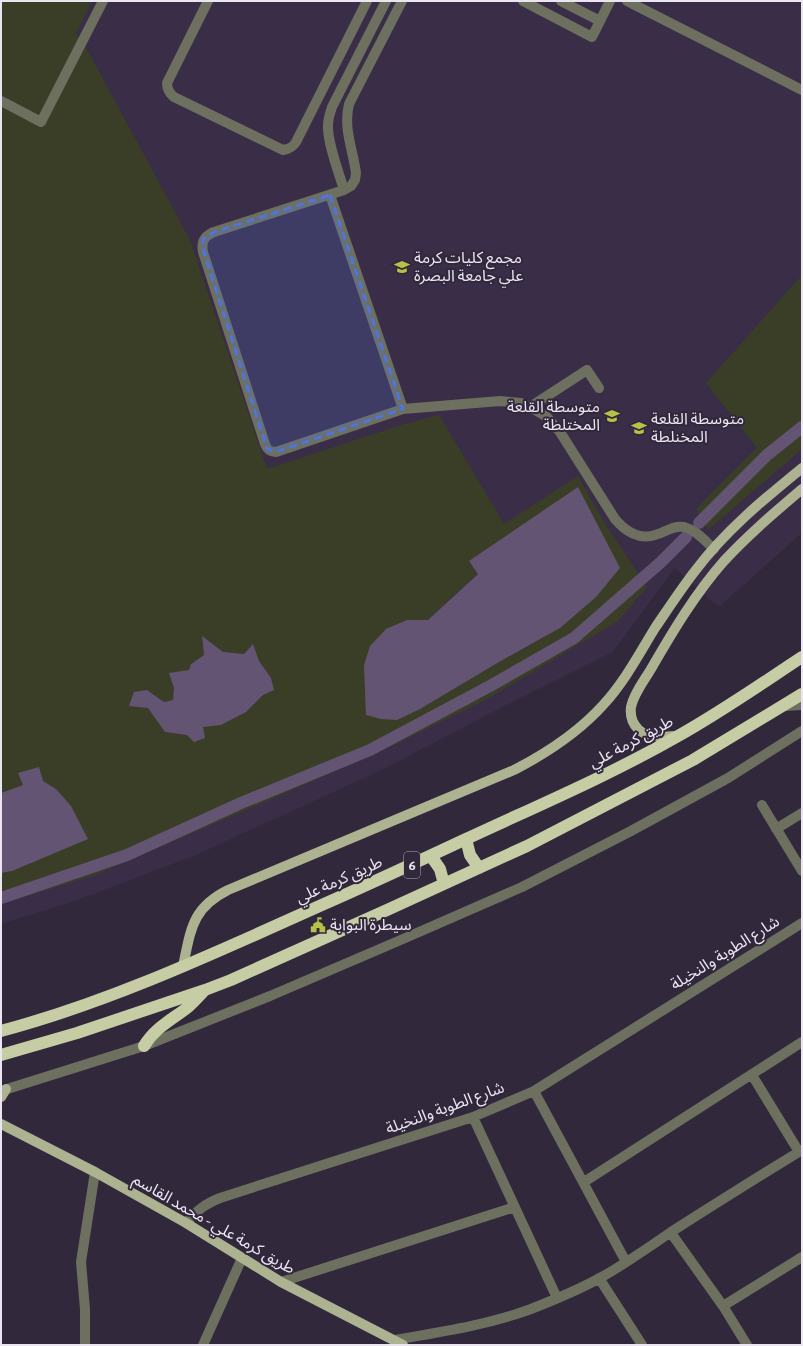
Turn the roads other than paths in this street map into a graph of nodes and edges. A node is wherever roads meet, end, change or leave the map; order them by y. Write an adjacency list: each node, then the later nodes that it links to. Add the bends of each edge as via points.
1 (103, 1): 12 (street, via 41,122)
2 (208, 1): 13 (street, via 167,83 170,93 283,150 293,147)
3 (367, 1): 13 (street)
4 (386, 1): 14 (street, via 332,107)
5 (402, 1): 15 (street, via 349,104 347,130 356,174 351,186)
6 (523, 1): 10 (street, via 592,36)
7 (560, 1): 10 (street)
8 (610, 1): 10 (street)
9 (627, 1): 11 (street)
10 (600, 21)
11 (802, 90)
12 (1, 101)
13 (312, 111): 14 (street)
14 (328, 124): 15 (street, via 329,138)
15 (344, 190): 16 (street)
16 (330, 195): 19 (street); 19 (street, via 208,234 203,239 202,246 265,444 271,452 276,452)
17 (599, 388): 18 (street, via 587,370)
18 (530, 407): 19 (street, via 521,403 500,401); 24 (street, via 547,417 560,432 624,529 636,535 649,536 673,527 686,528 698,534)
19 (403, 408)
20 (802, 468): 22 (main road)
21 (802, 489): 23 (main road)
22 (733, 528): 23 (main road); 24 (main road)
23 (745, 539): 30 (main road, via 688,607 633,701 632,718 642,733 652,736)
24 (714, 549): 40 (main road, via 676,597 618,687 574,732 545,753 514,770 216,896 196,917)
25 (802, 657): 30 (highway, طريق كرمة علي / 6)
26 (802, 694): 28 (highway, 6)
27 (802, 704): 28 (street)
28 (784, 706): 36 (highway, 6, via 693,760)
29 (802, 731): 45 (street, via 728,778 522,887 403,940)
30 (678, 736): 34 (highway, طريق كرمة علي / 6, via 598,778)
31 (762, 805): 33 (street)
32 (802, 813): 33 (street)
33 (776, 829): 37 (street)
34 (466, 839): 35 (highway, طريق كرمة علي / 6); 36 (highway, via 470,854)
35 (431, 856): 38 (highway, via 440,868); 40 (highway, طريق كرمة علي / 6)
36 (479, 868): 38 (highway, 6)
37 (802, 871)
38 (444, 884): 41 (highway, 6)
39 (802, 923): 49 (street, شارع الطوبة والنخيلة)
40 (183, 966): 42 (highway, طريق كرمة علي / 6, via 94,1001)
41 (205, 990): 44 (highway, 6); 45 (highway, via 186,1008 159,1027)
42 (1, 1030)
43 (802, 1042): 48 (street)
44 (44, 1043): 46 (highway, via 33,1041); 47 (highway, 6)
45 (144, 1046): 50 (street)
46 (1, 1048)
47 (1, 1055)
48 (752, 1075): 54 (street); 56 (street)
49 (534, 1090): 52 (street, شارع الطوبة والنخيلة); 56 (street)
50 (3, 1092)
51 (1, 1115): 53 (main road)
52 (473, 1117): 57 (street); 58 (street, شارع الطوبة والنخيلة, via 220,1198 202,1206)
53 (5, 1126): 55 (main road, طريق كرمة علي - محمد القاسم)
54 (801, 1151): 59 (street)
55 (95, 1172): 58 (main road, طريق كرمة علي - محمد القاسم); 68 (street, via 81,1262 85,1309)
56 (584, 1182): 62 (street)
57 (515, 1207): 64 (street); 65 (street)
58 (186, 1223): 60 (main road, طريق كرمة علي - محمد القاسم)
59 (671, 1233): 62 (street); 66 (street)
60 (242, 1258): 64 (main road, طريق كرمة علي - محمد القاسم); 69 (street)
61 (801, 1260): 66 (street)
62 (626, 1262): 63 (street)
63 (599, 1278): 65 (street); 70 (street)
64 (281, 1282): 67 (main road, طريق كرمة علي - محمد القاسم)
65 (557, 1298): 67 (street, via 505,1318)
66 (723, 1306): 71 (street)
67 (399, 1343)
68 (84, 1345)
69 (203, 1345)
70 (642, 1345)
71 (747, 1345)

